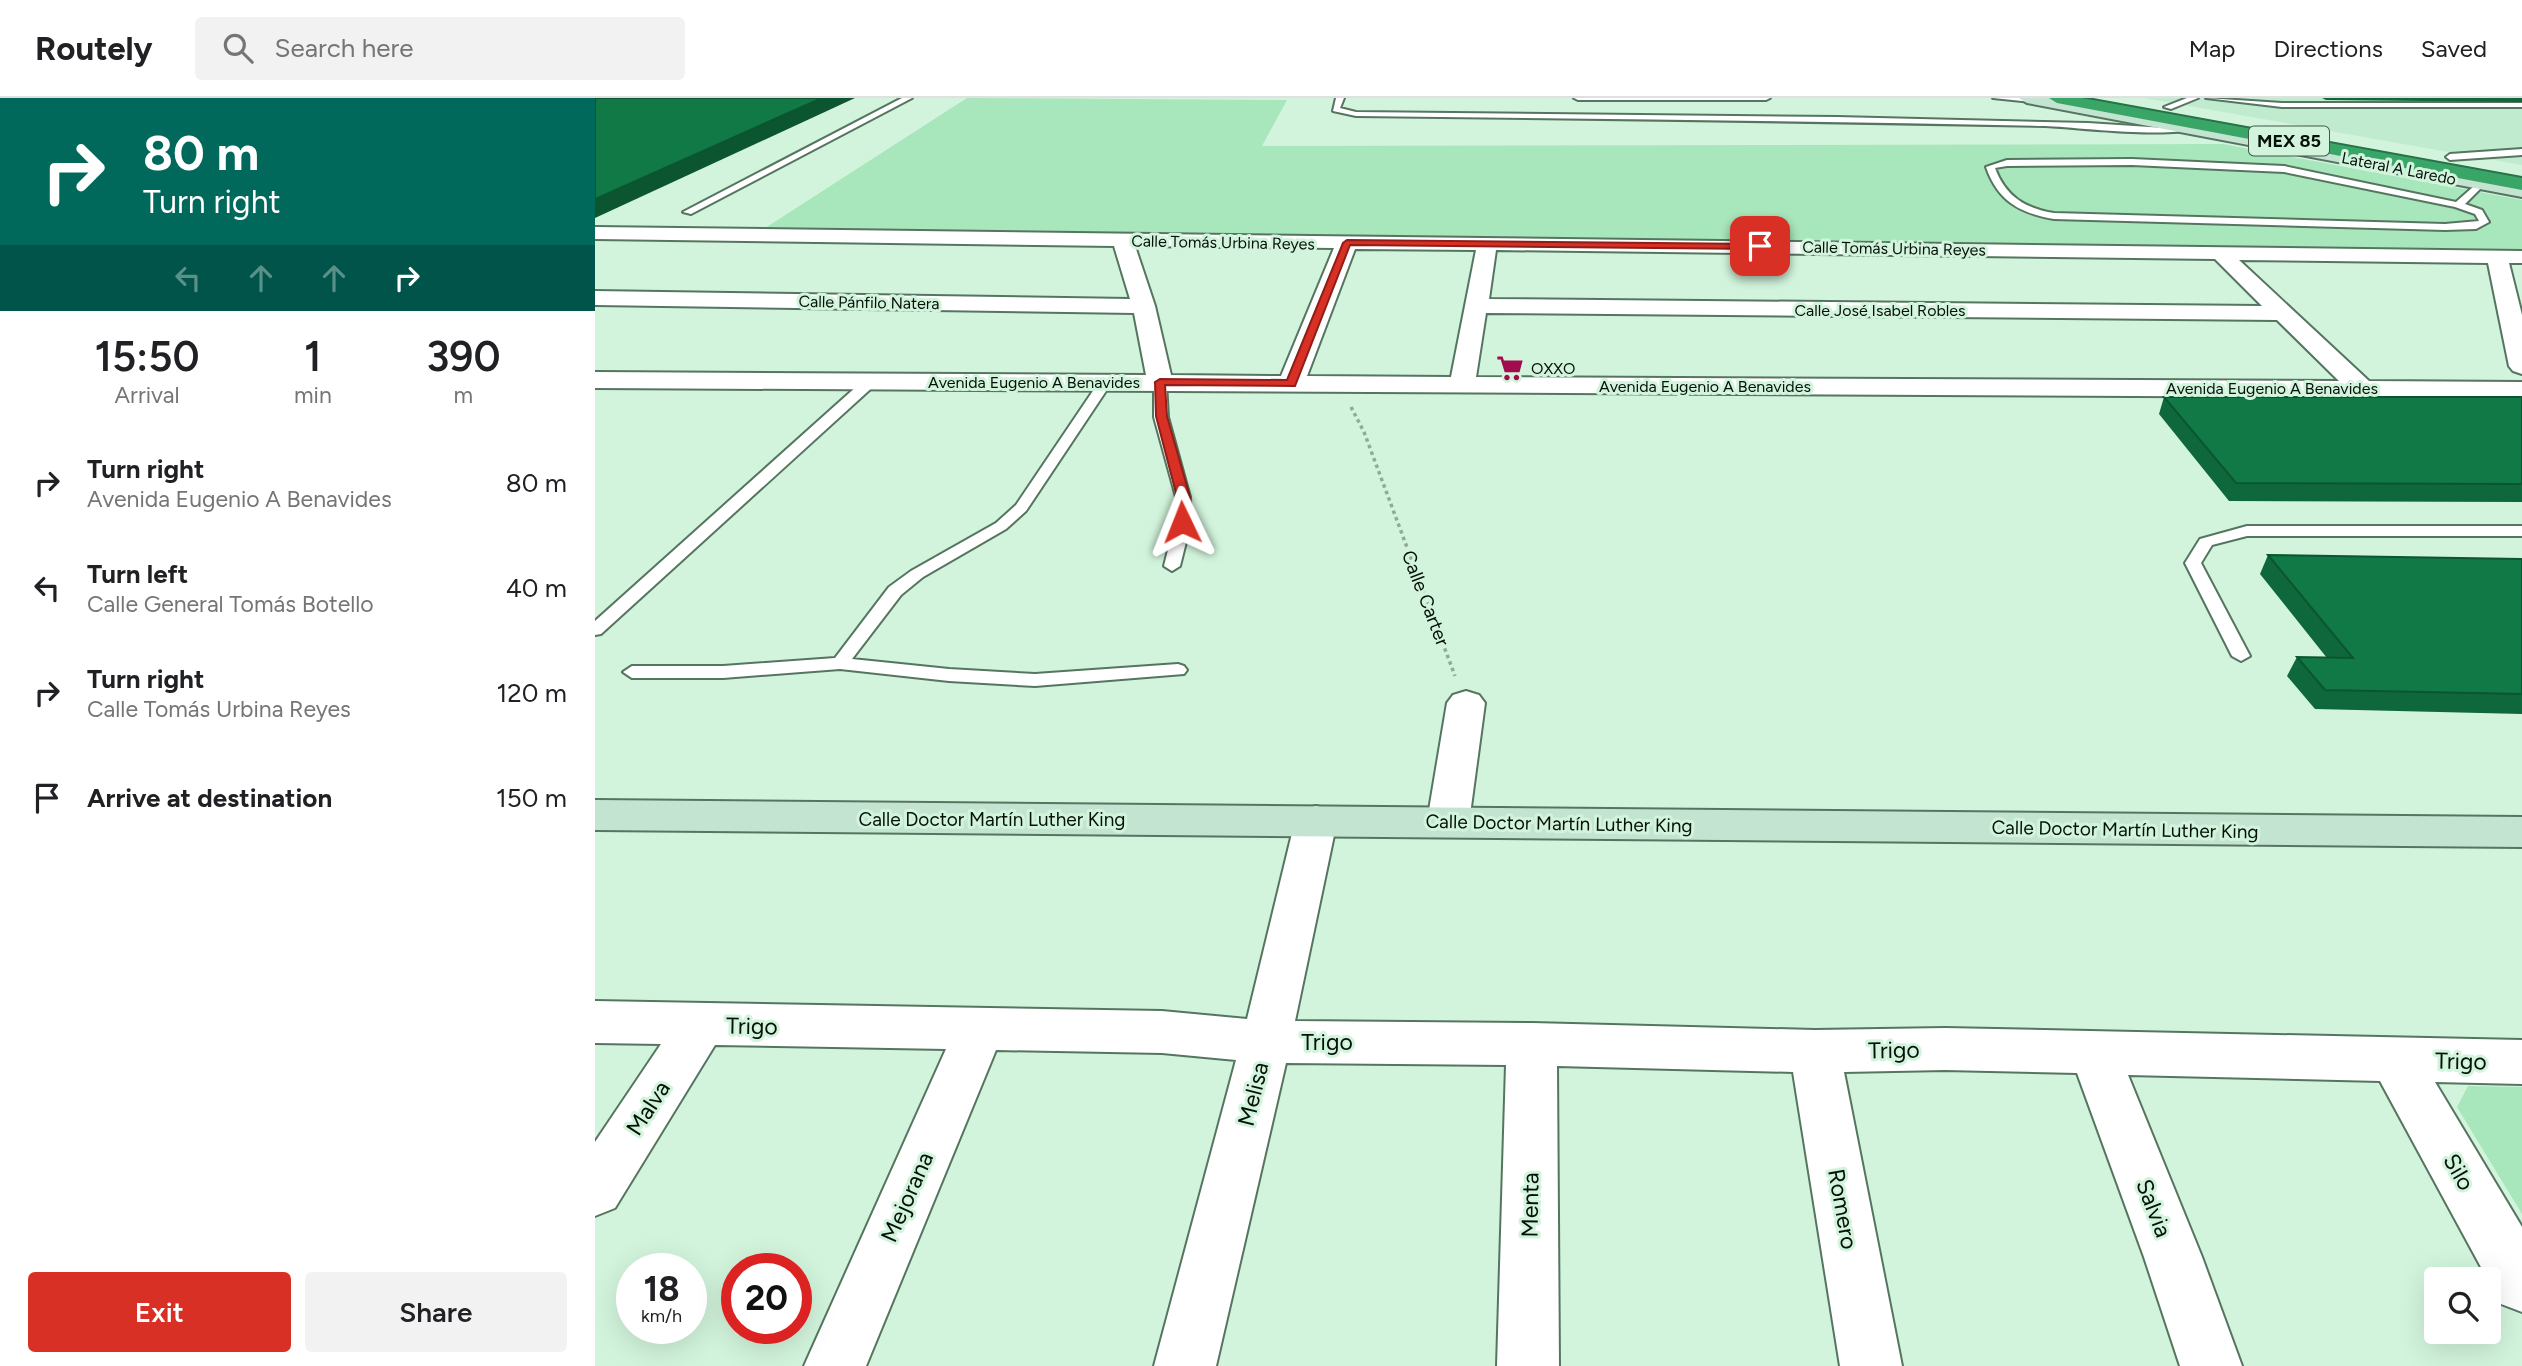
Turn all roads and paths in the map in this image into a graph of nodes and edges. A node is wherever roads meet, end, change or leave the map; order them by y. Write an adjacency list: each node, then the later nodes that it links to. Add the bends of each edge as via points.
1 (908, 98): 27 (lane)
2 (1340, 98): 18 (lane, via 1336,109 1356,114)
3 (1578, 98): 4 (lane)
4 (1766, 98)
5 (1997, 98): 13 (lane)
6 (2027, 98): 13 (street, Lateral A Laredo)
7 (2088, 98): 22 (highway, MEX 85)
8 (2122, 98): 17 (street, Lateral A Laredo)
9 (2193, 98): 17 (lane)
10 (2210, 98): 14 (lane)
11 (2297, 98): 14 (lane)
12 (2429, 98): 15 (lane)
13 (2054, 100): 18 (street, Lateral A Laredo); 24 (highway, MEX 85)
14 (2323, 105): 15 (lane)
15 (2444, 105): 16 (lane)
16 (2522, 105)
17 (2168, 107): 20 (street, Lateral A Laredo)
18 (2188, 128): 23 (street, Lateral A Laredo)
19 (2522, 152): 20 (lane)
20 (2450, 157): 21 (street, Lateral A Laredo)
21 (2522, 170)
22 (2522, 177)
23 (2481, 183): 25 (street, Lateral A Laredo); 26 (lane)
24 (2522, 184)
25 (2522, 191)
26 (2458, 205): 26 (lane, via 2284,169 2132,162 1990,167 2013,205 2054,216 2445,227 2484,222 2479,212)
27 (688, 212)
28 (595, 233): 29 (street, Calle Tomás Urbina Reyes)
29 (648, 234): 30 (street, Calle Tomás Urbina Reyes); 33 (street)
30 (1123, 240): 31 (street, Calle Tomás Urbina Reyes); 38 (street)
31 (1347, 243): 32 (street, Calle Tomás Urbina Reyes); 47 (street)
32 (1487, 244): 34 (street, Calle Tomás Urbina Reyes); 39 (street)
33 (595, 250)
34 (2220, 252): 35 (street, Calle Tomás Urbina Reyes); 40 (street)
35 (2497, 256): 36 (street, Calle Tomás Urbina Reyes); 41 (street)
36 (2522, 257)
37 (595, 298): 38 (street, Calle Pánfilo Natera)
38 (1144, 306): 46 (street)
39 (1474, 306): 40 (street, Calle José Isabel Robles); 49 (street)
40 (2285, 313): 50 (street)
41 (2515, 316): 42 (street)
42 (2522, 366)
43 (595, 380): 44 (street, Avenida Eugenio A Benavides)
44 (871, 381): 45 (street, Avenida Eugenio A Benavides); 54 (lane)
45 (1106, 382): 46 (street, Avenida Eugenio A Benavides); 56 (lane, via 1021,508 1001,526 895,591)
46 (1160, 382): 47 (street, Avenida Eugenio A Benavides); 53 (lane, via 1161,416 1183,497)
47 (1291, 383): 48 (street, Avenida Eugenio A Benavides)
48 (1338, 383): 49 (street, Avenida Eugenio A Benavides); 59 (path, Calle Carter, via 1364,432)
49 (1462, 385): 50 (street, Avenida Eugenio A Benavides)
50 (2362, 389): 51 (street, Avenida Eugenio A Benavides)
51 (2522, 390)
52 (2522, 531): 55 (lane, via 2247,531 2206,542 2193,563)
53 (1172, 566)
54 (595, 630)
55 (2241, 656)
56 (840, 663): 57 (lane, via 1035,680); 58 (lane, via 723,672)
57 (1178, 670)
58 (632, 672)
59 (1466, 703): 62 (street)
60 (595, 815): 61 (street, Calle Doctor Martín Luther King)
61 (1316, 821): 62 (street, Calle Doctor Martín Luther King); 67 (street, Melisa)
62 (1448, 822): 63 (street, Calle Doctor Martín Luther King)
63 (2522, 832)
64 (595, 1023): 65 (street, Trigo)
65 (701, 1025): 66 (street, Trigo); 73 (street, Malva)
66 (980, 1028): 67 (street, Trigo, via 1162,1032); 75 (street, Mejorana)
67 (1266, 1042): 68 (street, Trigo); 76 (street, Melisa)
68 (1532, 1044): 69 (street, Trigo); 77 (street, Menta)
69 (1815, 1051): 70 (street, Trigo); 78 (street, Romero)
70 (2094, 1052): 71 (street, Trigo); 79 (street, Salvia)
71 (2395, 1060): 72 (street, Trigo); 74 (street, Silo)
72 (2522, 1062)
73 (595, 1190)
74 (2522, 1283)
75 (835, 1366)
76 (1185, 1366)
77 (1528, 1366)
78 (1871, 1366)
79 (2211, 1366)

